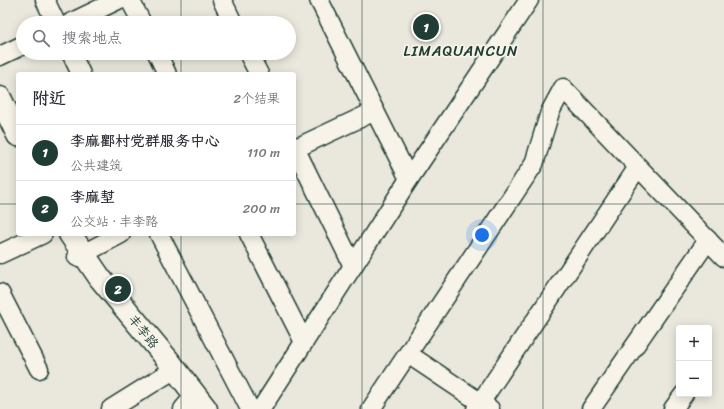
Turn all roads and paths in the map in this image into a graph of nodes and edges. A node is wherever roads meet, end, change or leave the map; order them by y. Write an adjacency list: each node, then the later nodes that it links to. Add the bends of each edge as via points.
1 (45, 0): 7 (street)
2 (118, 0): 8 (street)
3 (130, 0): 9 (street)
4 (222, 0): 10 (street)
5 (320, 0): 21 (street)
6 (529, 0): 27 (street)
7 (53, 16)
8 (85, 16)
9 (138, 16)
10 (230, 16)
11 (16, 48): 12 (street)
12 (0, 56)
13 (74, 60): 16 (street)
14 (160, 60): 17 (street)
15 (251, 60): 18 (street)
16 (80, 72)
17 (166, 72)
18 (257, 72)
19 (0, 98): 22 (main road)
20 (0, 111): 23 (main road)
21 (375, 111): 24 (street); 27 (street)
22 (16, 131)
23 (16, 143)
24 (296, 147)
25 (296, 152): 38 (street)
26 (638, 167): 34 (street); 41 (street, via 564,88 550,112 534,164); 46 (street)
27 (409, 179): 38 (street)
28 (39, 236): 35 (street)
29 (63, 236): 36 (main road, 丰李路)
30 (71, 236): 36 (main road, 丰李路)
31 (117, 236): 36 (street)
32 (160, 236): 48 (street)
33 (250, 236): 40 (street)
34 (708, 240): 37 (street); 51 (street)
35 (0, 254)
36 (80, 255): 43 (main road, 丰李路)
37 (724, 257)
38 (353, 266): 40 (street)
39 (0, 293): 42 (street)
40 (304, 342): 49 (street)
41 (408, 354): 46 (street); 50 (street)
42 (39, 369)
43 (171, 371): 45 (main road, 丰李路); 47 (street)
44 (682, 397): 52 (street)
45 (194, 405)
46 (482, 407)
47 (111, 409)
48 (250, 409)
49 (261, 409)
50 (371, 409)
51 (592, 409)
52 (673, 409)

